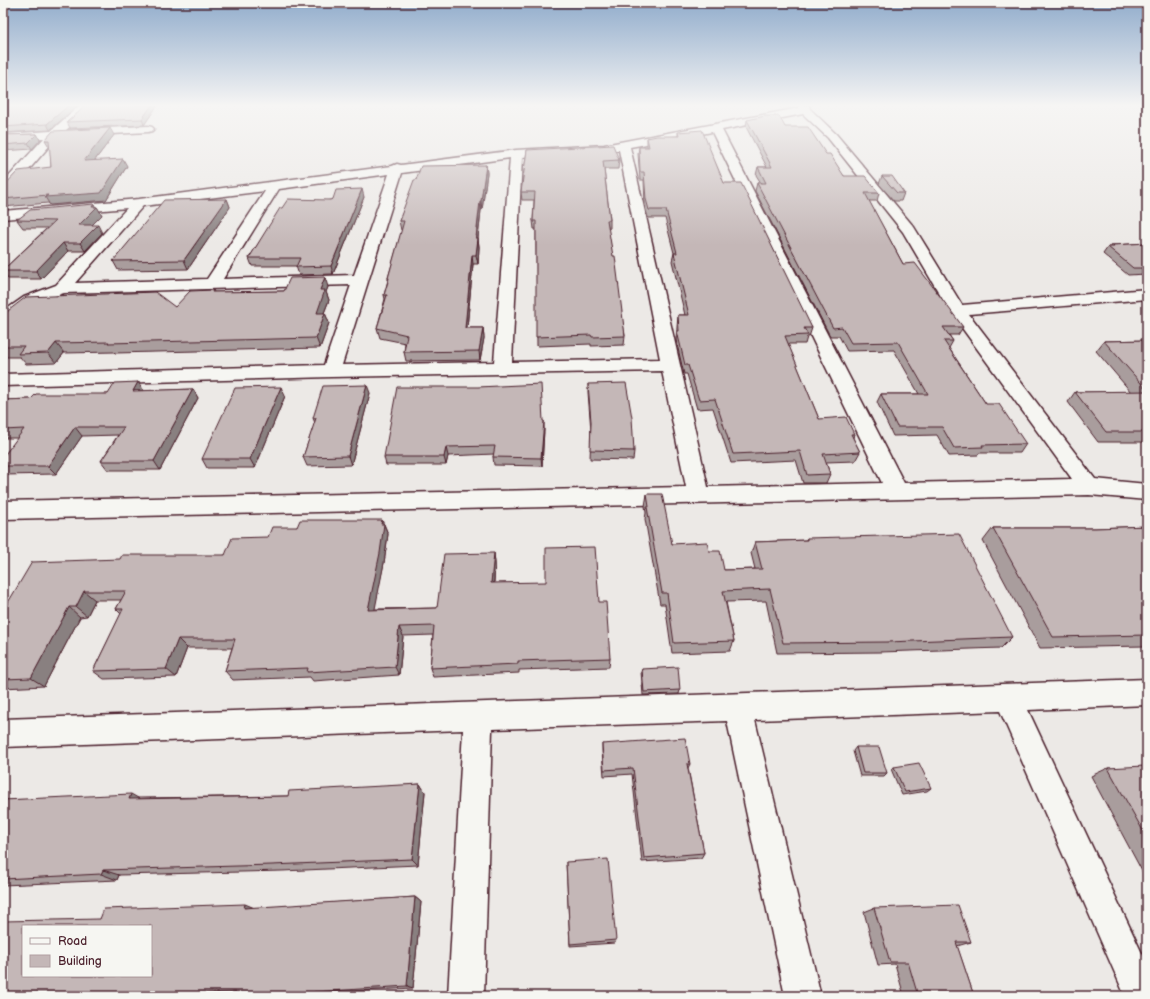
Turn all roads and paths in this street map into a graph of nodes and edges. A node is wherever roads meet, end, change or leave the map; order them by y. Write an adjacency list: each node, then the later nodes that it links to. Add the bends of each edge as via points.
1 (38, 152): 8 (street)
2 (536, 152): 6 (street)
3 (626, 152): 20 (street)
4 (727, 152): 25 (street)
5 (845, 152): 18 (street, via 908,230)
6 (516, 154): 7 (street); 21 (street)
7 (397, 168): 10 (street); 14 (street)
8 (23, 169): 9 (street); 11 (street)
9 (3, 170)
10 (275, 186): 12 (street); 15 (street)
11 (3, 191)
12 (139, 203): 13 (street); 16 (street)
13 (3, 215)
14 (361, 280): 15 (street); 22 (street)
15 (212, 284): 16 (street)
16 (62, 288): 19 (street, via 26,301)
17 (1147, 294): 18 (street)
18 (957, 310): 24 (street)
19 (3, 320)
20 (670, 365): 21 (street); 27 (street)
21 (503, 368): 22 (street)
22 (331, 371): 23 (street)
23 (3, 380)
24 (1089, 487): 25 (street); 26 (street)
25 (897, 491): 27 (street)
26 (1147, 492)
27 (699, 495): 28 (street)
28 (3, 510)
29 (1147, 692): 30 (street)
30 (1008, 697): 31 (street); 36 (street)
31 (738, 706): 32 (street); 35 (street)
32 (478, 716): 33 (street); 34 (street)
33 (3, 733)
34 (466, 996)
35 (803, 996)
36 (1143, 996)

